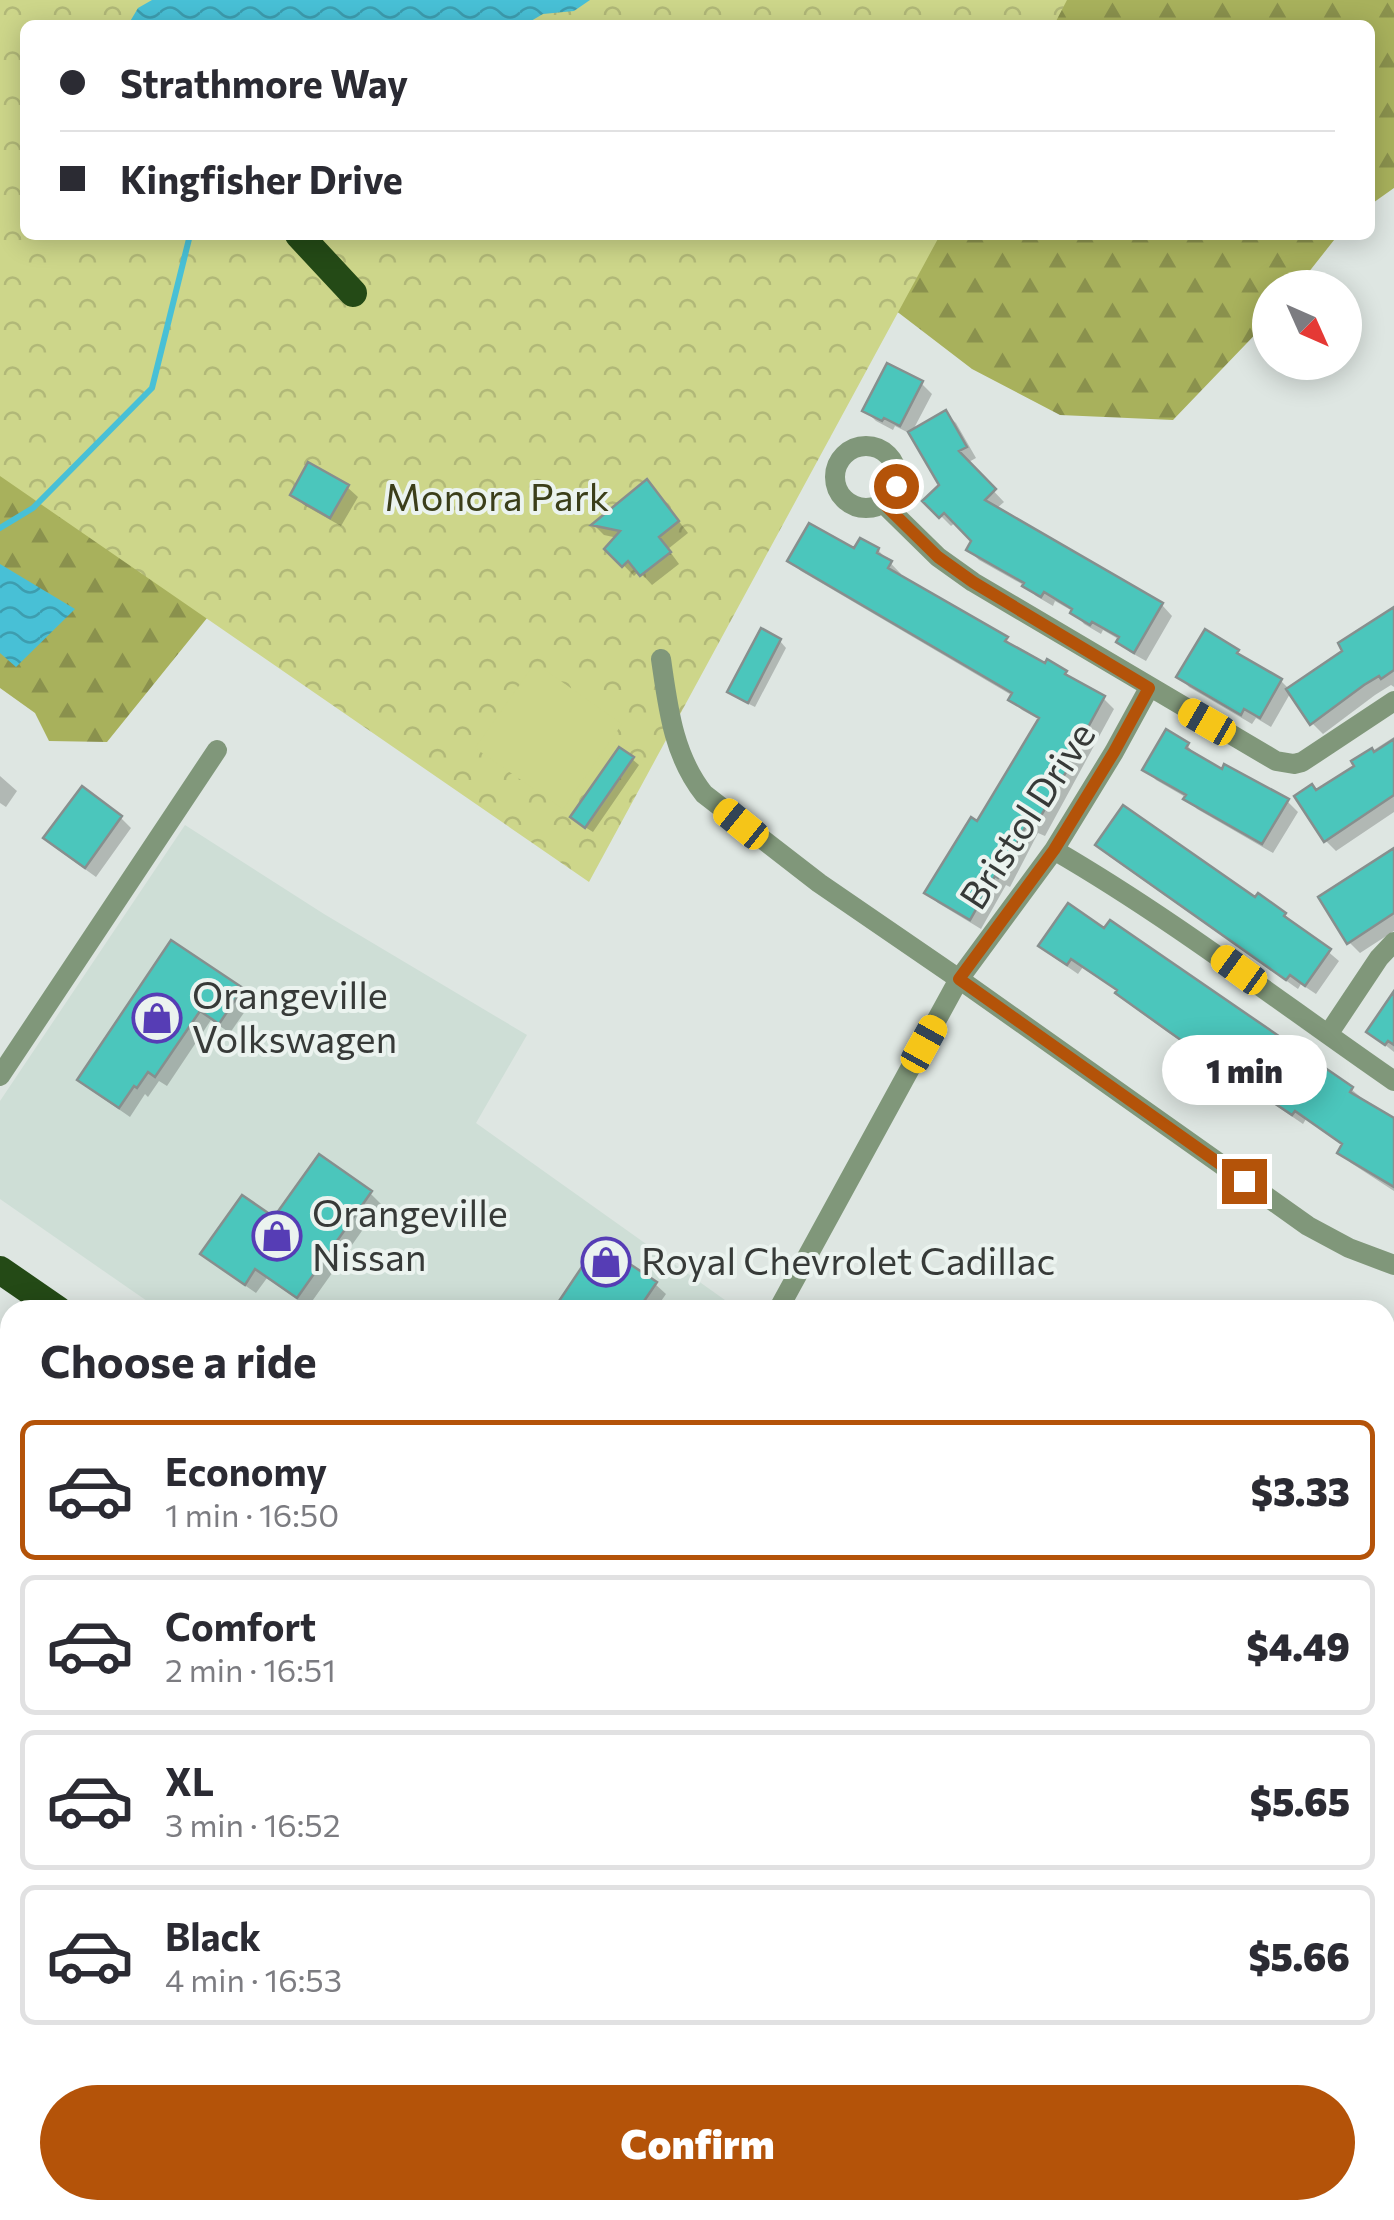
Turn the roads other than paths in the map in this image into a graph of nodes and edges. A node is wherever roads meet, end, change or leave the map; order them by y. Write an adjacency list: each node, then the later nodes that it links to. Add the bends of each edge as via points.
1 (304, 240): 2 (highway)
2 (353, 294)
3 (884, 504): 5 (street, via 973,582)
4 (661, 659): 10 (street, via 671,724 704,794 818,883)
5 (1149, 688): 6 (street, via 1283,764 1302,762); 8 (street, Bristol Drive)
6 (1394, 701)
7 (216, 750): 12 (street)
8 (1054, 850): 10 (street, Bristol Drive); 11 (street, via 1165,918)
9 (1394, 942): 11 (street)
10 (959, 979): 14 (street, via 1308,1226); 17 (street, Bristol Drive)
11 (1329, 1034): 13 (street)
12 (0, 1076)
13 (1394, 1080)
14 (1394, 1264)
15 (0, 1270): 16 (highway)
16 (44, 1300)
17 (783, 1300)

